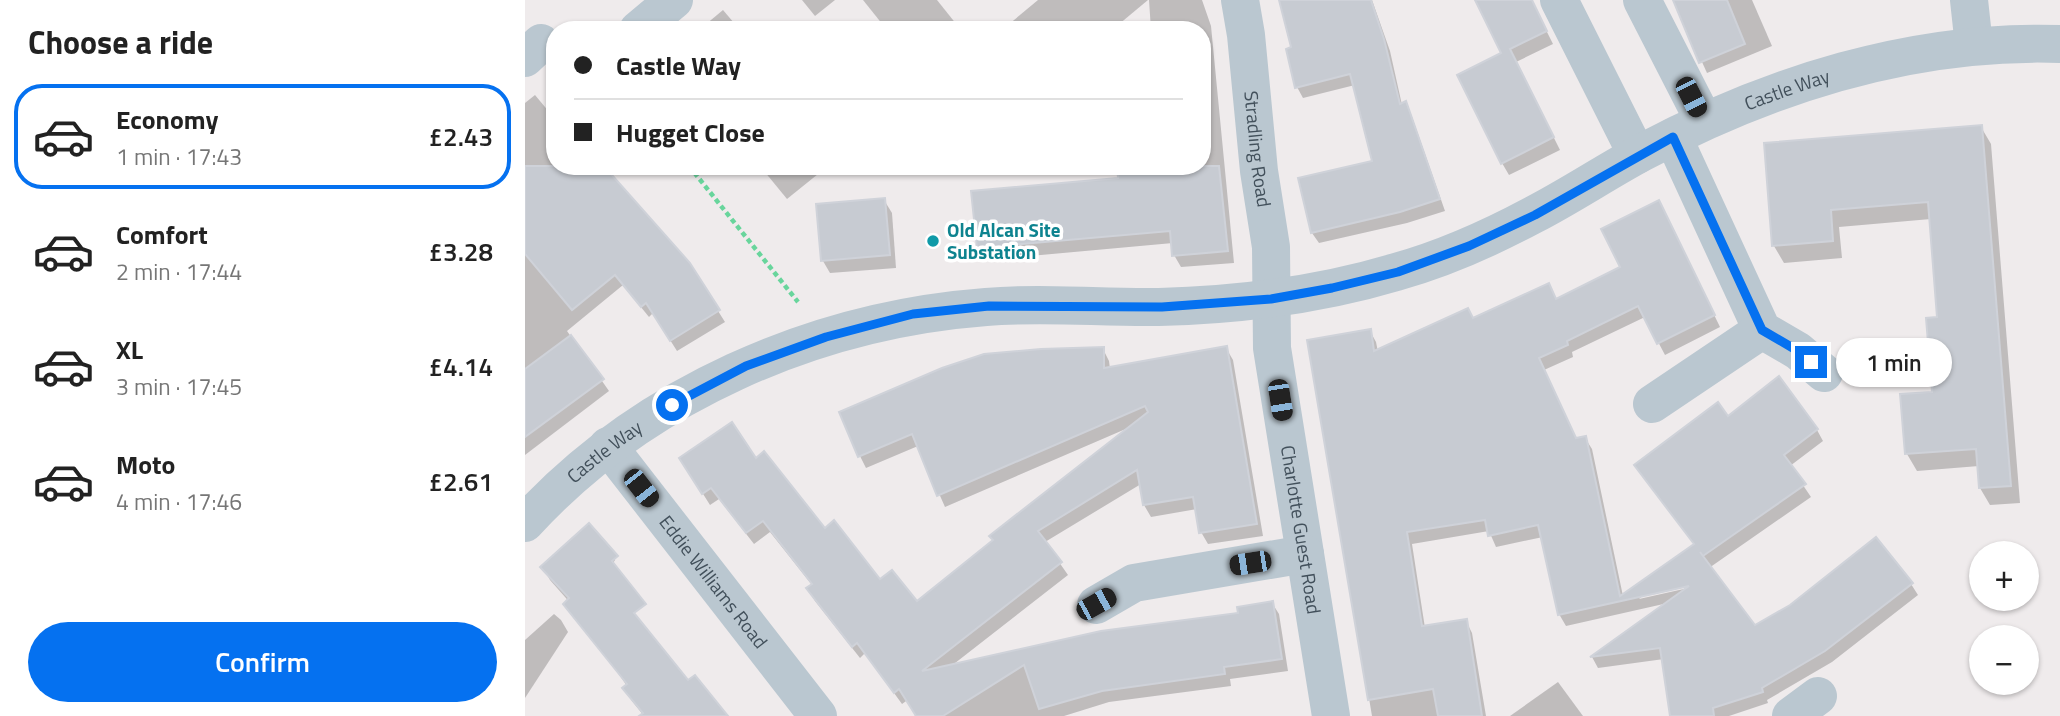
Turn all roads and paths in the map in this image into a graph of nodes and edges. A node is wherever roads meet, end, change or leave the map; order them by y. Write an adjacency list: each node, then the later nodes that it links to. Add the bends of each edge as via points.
1 (674, 0): 6 (street)
2 (1240, 0): 12 (street, Stradling Road, via 1271,247)
3 (1559, 0): 10 (street)
4 (1642, 0): 9 (street)
5 (1969, 0): 8 (street)
6 (649, 21)
7 (2060, 44): 8 (street, Castle Way)
8 (1973, 46): 9 (street, Castle Way, via 1824,76 1753,99)
9 (1688, 129): 10 (street, Castle Way); 13 (street)
10 (1637, 155): 12 (street, Castle Way, via 1535,215 1469,246 1398,272)
11 (696, 175): 14 (path)
12 (1271, 299): 14 (street, Castle Way, via 1162,307 989,306 913,314); 19 (street, Charlotte Guest Road, via 1272,348)
13 (1762, 330): 15 (street); 16 (street)
14 (826, 337): 17 (street, Castle Way, via 746,366)
15 (1824, 373)
16 (1652, 404)
17 (608, 446): 18 (street, Castle Way); 21 (street, Eddie Williams Road)
18 (525, 523)
19 (1305, 554): 20 (street, via 1134,583); 22 (street, Charlotte Guest Road)
20 (1096, 604)
21 (818, 716)
22 (1331, 716)

